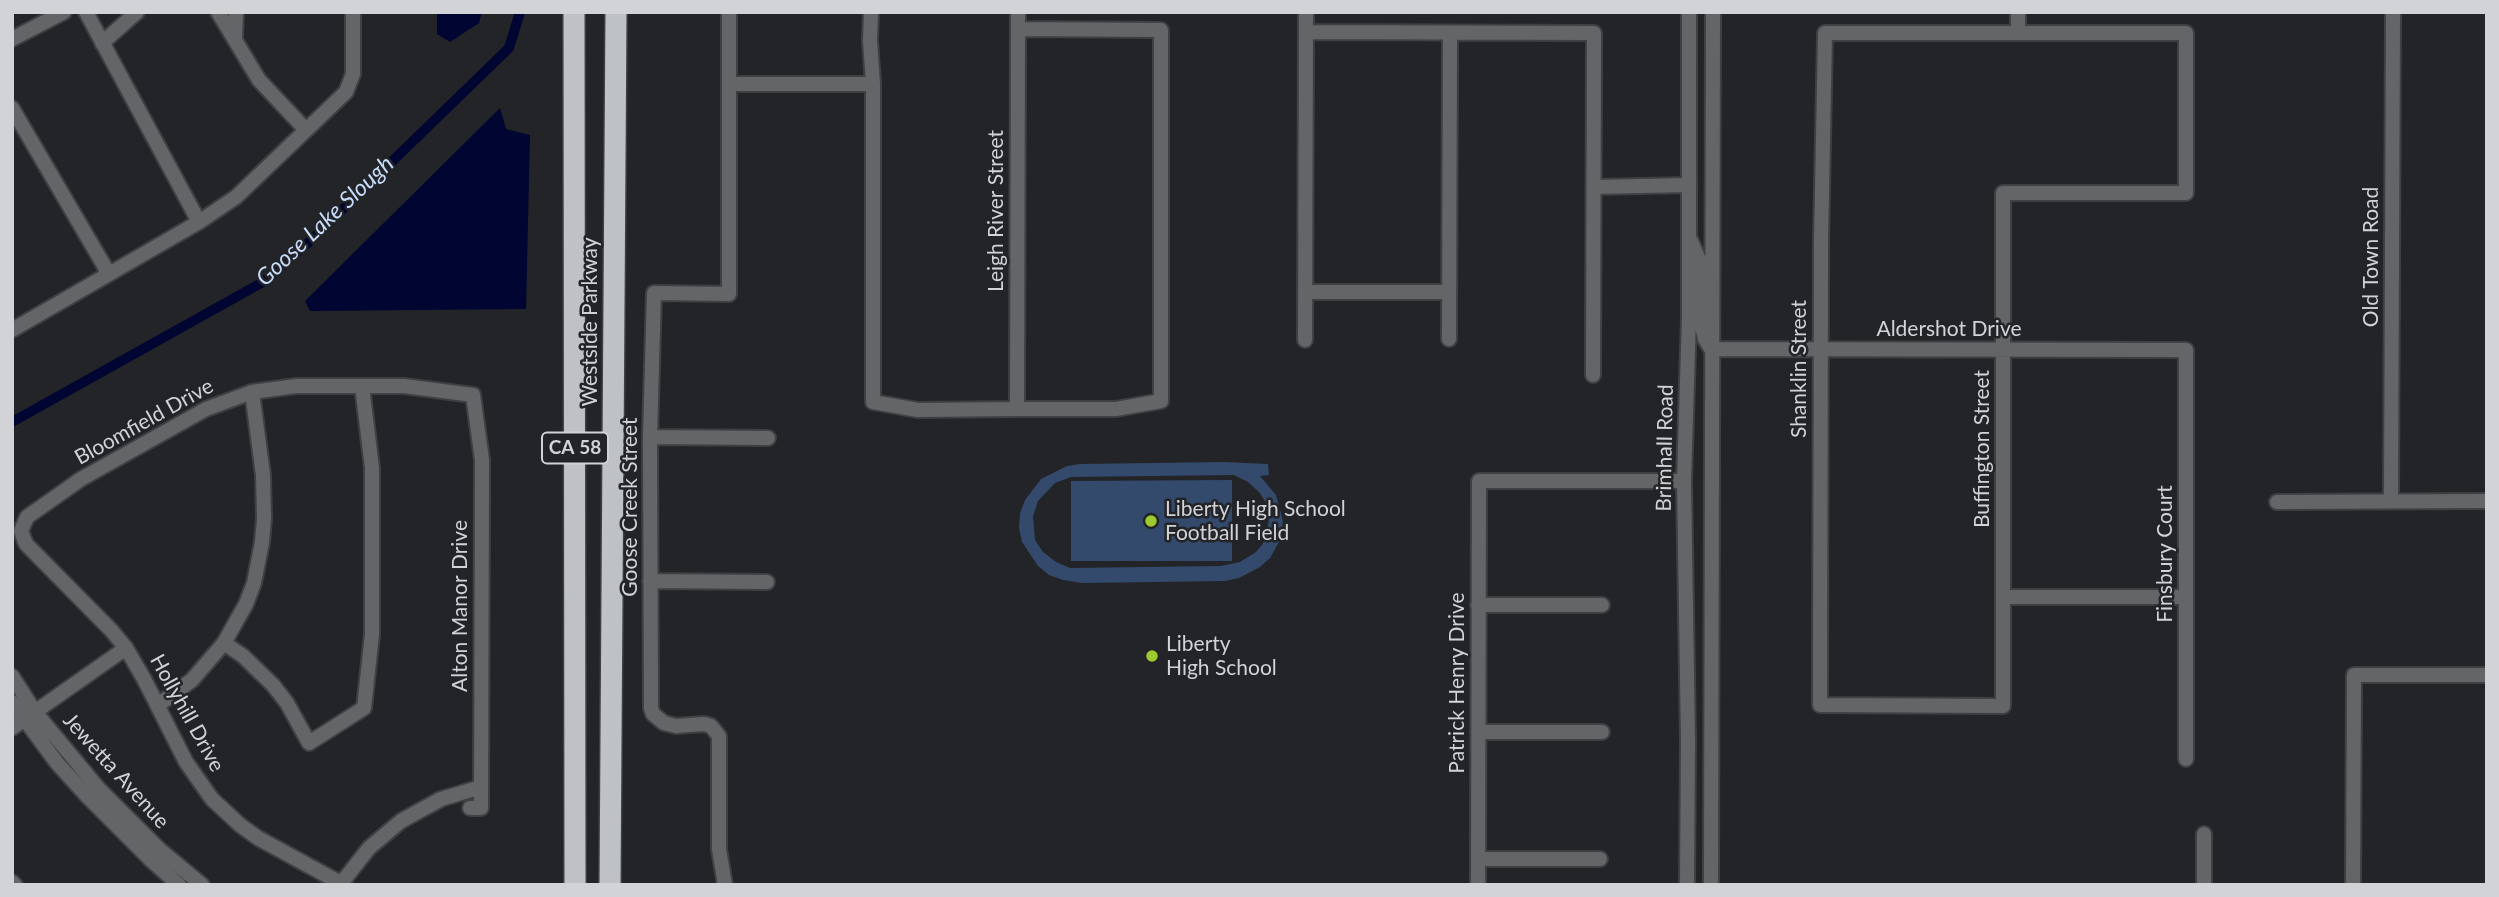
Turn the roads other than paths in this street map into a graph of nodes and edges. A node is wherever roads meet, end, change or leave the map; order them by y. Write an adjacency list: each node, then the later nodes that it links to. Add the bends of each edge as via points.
1 (64, 12): 21 (street)
2 (86, 12): 23 (street)
3 (137, 12): 23 (street)
4 (218, 12): 22 (street)
5 (236, 12): 22 (street)
6 (353, 12): 27 (street, via 350,83)
7 (574, 12): 79 (highway, Westside Parkway / CA 58)
8 (616, 12): 80 (highway, Westside Parkway / CA 58)
9 (871, 12): 25 (street)
10 (1018, 12): 17 (street, Leigh River Street)
11 (1306, 12): 18 (street)
12 (1689, 12): 28 (street, Brimhall Road)
13 (1713, 12): 38 (street)
14 (2018, 12): 20 (street)
15 (2393, 12): 50 (street, Old Town Road)
16 (729, 15): 24 (street)
17 (1017, 29): 46 (street, Leigh River Street); 46 (street, via 1161,30 1161,401 1116,409)
18 (1306, 32): 19 (street); 33 (street)
19 (1450, 33): 29 (street, via 1594,33); 34 (street)
20 (2018, 33): 39 (street, Shanklin Street, via 1825,33); 40 (street, Buffington Street, via 2186,33 2186,193 2004,193)
21 (12, 39)
22 (235, 40): 27 (street, via 259,80)
23 (102, 43): 30 (street)
24 (729, 84): 25 (street); 47 (street, Goose Creek Street, via 729,293 654,293)
25 (873, 84): 46 (street, via 873,402 918,410)
26 (12, 107): 32 (street)
27 (306, 130): 30 (street, via 236,197)
28 (1689, 185): 29 (street); 31 (street, Brimhall Road)
29 (1594, 187): 42 (street)
30 (199, 222): 32 (street)
31 (1689, 237): 38 (street, via 1701,264 1701,322); 49 (street, Brimhall Road)
32 (109, 274): 35 (street)
33 (1305, 292): 34 (street); 37 (street)
34 (1449, 292): 36 (street)
35 (12, 330)
36 (1449, 339)
37 (1305, 340)
38 (1711, 349): 39 (street, Aldershot Drive); 84 (street)
39 (1820, 350): 40 (street, Aldershot Drive); 66 (street, Shanklin Street, via 1820,705)
40 (2003, 350): 41 (street, Aldershot Drive); 56 (street, Buffington Street)
41 (2186, 350): 57 (street, Finsbury Court)
42 (1593, 375)
43 (362, 386): 44 (street, Bloomfield Drive, via 296,386); 45 (street, Bloomfield Drive); 60 (street, via 372,468 372,634 363,708 309,743 273,685)
44 (252, 392): 53 (street, Bloomfield Drive, via 206,409 81,479 27,517); 60 (street, via 263,475 262,542 250,594)
45 (473, 395): 71 (street, Alton Manor Drive, via 482,460)
46 (1017, 410)
47 (650, 437): 48 (street); 54 (street, Goose Creek Street)
48 (768, 438)
49 (1684, 481): 58 (street, Patrick Henry Drive, via 1479,481); 83 (street, Brimhall Road)
50 (2391, 501): 51 (street); 52 (street)
51 (2487, 501)
52 (2277, 502)
53 (21, 531): 61 (street, Hollyhill Drive, via 26,544)
54 (650, 581): 55 (street); 81 (street, Goose Creek Street, via 653,714 670,725 704,724 716,731 720,743 719,849)
55 (767, 582)
56 (2003, 597): 57 (street); 66 (street, Buffington Street)
57 (2186, 597): 70 (street, Finsbury Court)
58 (1478, 605): 59 (street); 68 (street, Patrick Henry Drive)
59 (1602, 606)
60 (224, 643): 65 (street, via 192,680)
61 (126, 648): 65 (street, Hollyhill Drive); 67 (street)
62 (2487, 674): 86 (street, via 2354,675)
63 (12, 676): 67 (street, Jewetta Avenue)
64 (12, 702): 67 (street, Jewetta Avenue)
65 (158, 705): 76 (street, Hollyhill Drive, via 198,781 225,813 258,838)
66 (2003, 706)
67 (24, 720): 77 (street, Jewetta Avenue, via 88,797); 78 (street, Jewetta Avenue)
68 (1478, 732): 69 (street); 74 (street, Patrick Henry Drive)
69 (1602, 732)
70 (2186, 759)
71 (481, 787): 72 (street, Alton Manor Drive, via 481,808); 76 (street, via 441,799 401,821 369,848)
72 (470, 808)
73 (2204, 834): 85 (street)
74 (1478, 859): 75 (street); 82 (street, Patrick Henry Drive)
75 (1600, 859)
76 (341, 884)
77 (179, 885)
78 (202, 885)
79 (575, 885)
80 (610, 885)
81 (725, 885)
82 (1478, 885)
83 (1687, 885)
84 (1711, 885)
85 (2204, 885)
86 (2353, 885)

